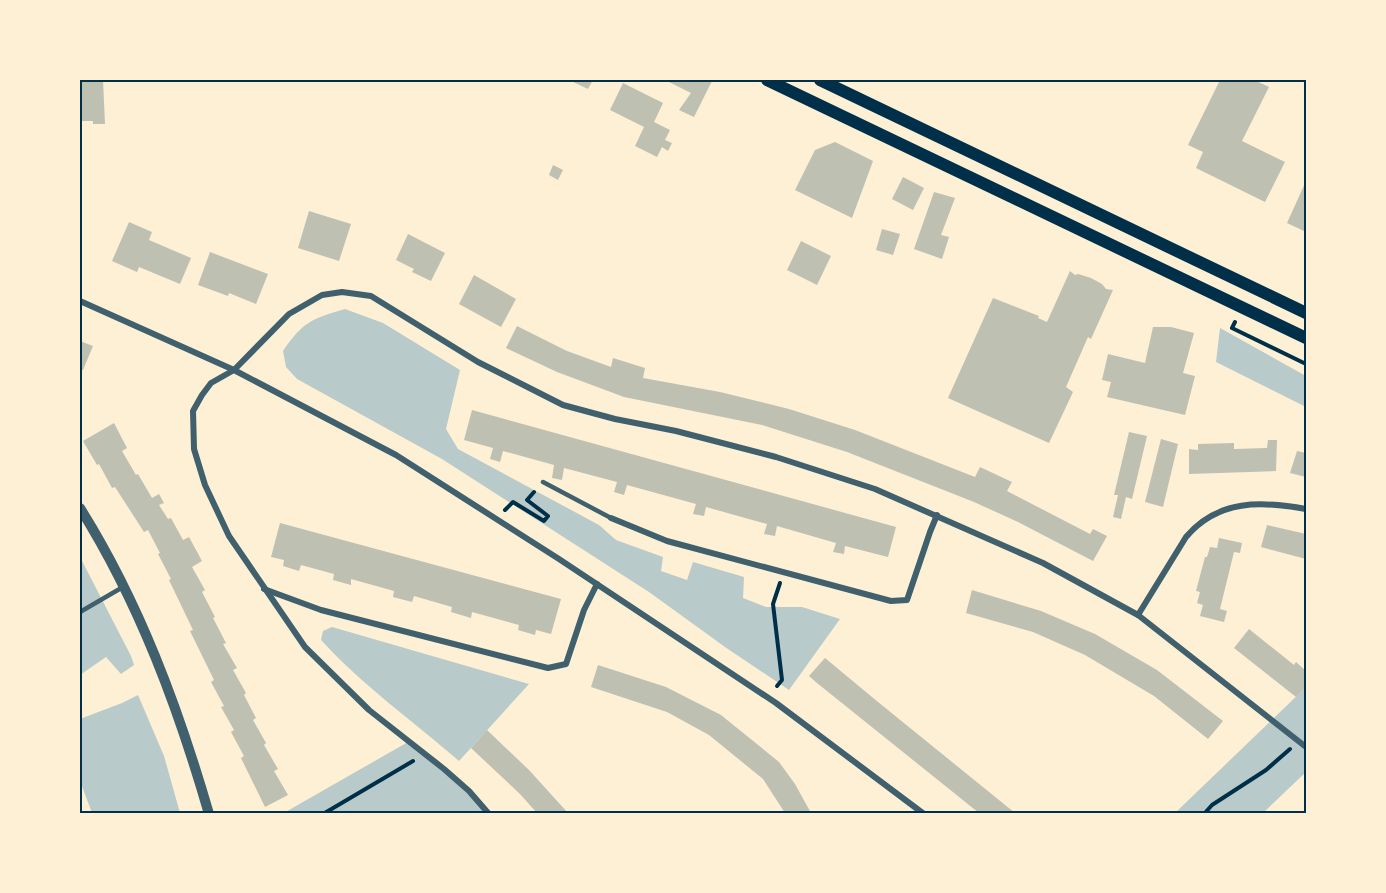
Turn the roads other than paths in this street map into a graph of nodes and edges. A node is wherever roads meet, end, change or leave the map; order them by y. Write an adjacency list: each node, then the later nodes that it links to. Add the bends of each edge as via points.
1 (767, 80): 5 (main road)
2 (820, 80): 4 (main road)
3 (80, 301): 6 (street)
4 (1306, 313)
5 (1306, 338)
6 (234, 370): 10 (street, via 289,314 322,296 342,292 371,296 478,362 563,405 776,457 875,489); 12 (street, via 396,455); 14 (street, via 211,383 193,411 194,449 205,485 229,536)
7 (543, 482): 11 (lane)
8 (80, 508): 13 (street)
9 (1306, 509): 16 (street, via 1257,503 1234,506 1208,518 1186,537)
10 (938, 515): 11 (street, via 907,600 891,601 667,541); 16 (street, via 1043,563)
11 (611, 518)
12 (597, 584): 14 (street, via 566,664 548,668 321,610); 20 (street, via 776,703)
13 (123, 587): 15 (lane); 18 (street, via 193,757)
14 (264, 588): 19 (street, via 306,647 369,710 425,754)
15 (80, 612)
16 (1138, 615): 17 (street)
17 (1306, 747)
18 (209, 813)
19 (489, 813)
20 (924, 813)

